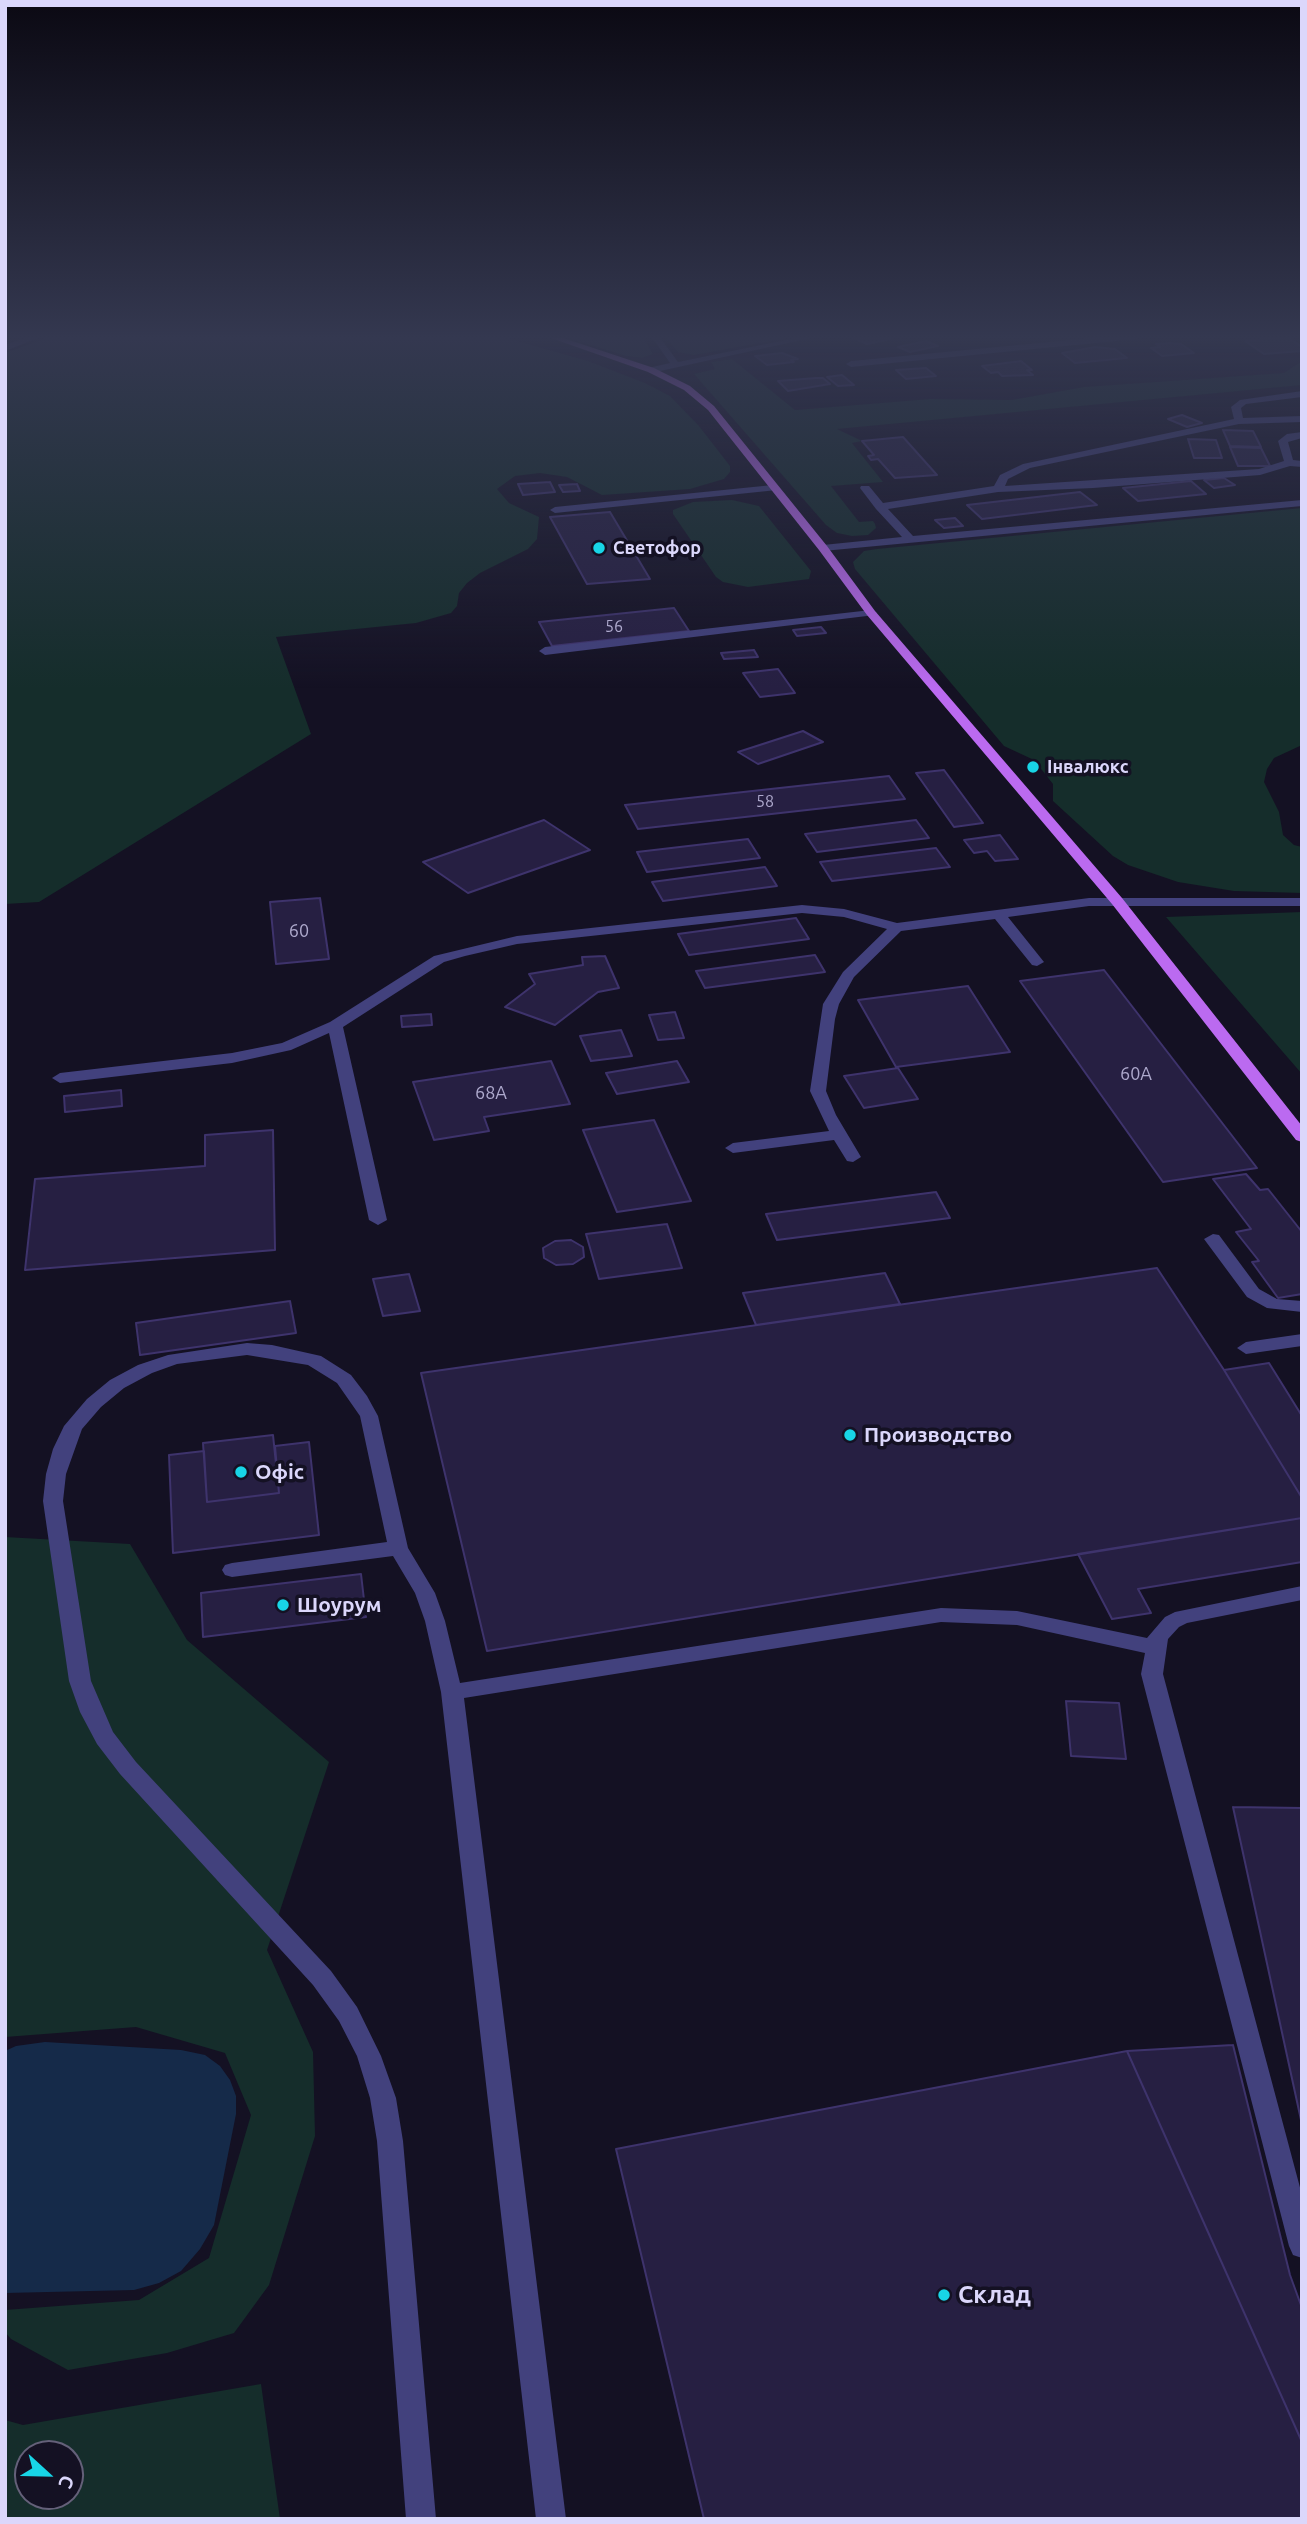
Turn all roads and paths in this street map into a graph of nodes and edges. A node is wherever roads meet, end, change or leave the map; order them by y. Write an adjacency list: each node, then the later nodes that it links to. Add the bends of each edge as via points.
1 (746, 454): 6 (main road)
2 (1085, 454): 8 (street, via 1009,472)
3 (1286, 454): 4 (street)
4 (1289, 463): 5 (street); 8 (street, via 1260,472)
5 (1302, 464)
6 (773, 488): 11 (street); 13 (main road)
7 (865, 488): 10 (street)
8 (998, 489): 10 (street)
9 (1302, 503): 12 (street)
10 (880, 506): 12 (street)
11 (555, 510)
12 (910, 539): 13 (street)
13 (823, 548): 14 (main road)
14 (872, 613): 15 (street); 16 (main road)
15 (545, 651)
16 (1117, 901): 17 (street); 18 (street); 24 (main road)
17 (1302, 902)
18 (998, 914): 19 (street); 20 (street)
19 (897, 927): 21 (street, via 844,913 802,909 490,945 439,960); 23 (street, via 848,975 831,1003 818,1091)
20 (1037, 962)
21 (335, 1025): 22 (street, via 260,1054); 27 (street)
22 (60, 1078)
23 (840, 1134): 25 (street); 26 (street)
24 (1302, 1136)
25 (733, 1148)
26 (853, 1157)
27 (378, 1220)
28 (1213, 1239): 29 (street, via 1253,1293 1273,1304)
29 (1302, 1307)
30 (1302, 1340): 31 (street)
31 (1246, 1348)
32 (398, 1548): 33 (street); 36 (street, via 425,1593); 38 (street, via 369,1416 344,1379 329,1367 294,1354 247,1349 175,1359 145,1369 117,1384 74,1426 56,1474 53,1501 80,1681 91,1712 137,1779 322,1978 348,2014 369,2056 383,2098 390,2141)
33 (232, 1570)
34 (1302, 1593): 35 (street, via 1182,1617 1164,1630)
35 (1155, 1647): 36 (street, via 1017,1618 941,1615); 37 (street, via 1155,1688)
36 (452, 1692): 39 (street)
37 (1302, 2246)
38 (421, 2519)
39 (551, 2519)

